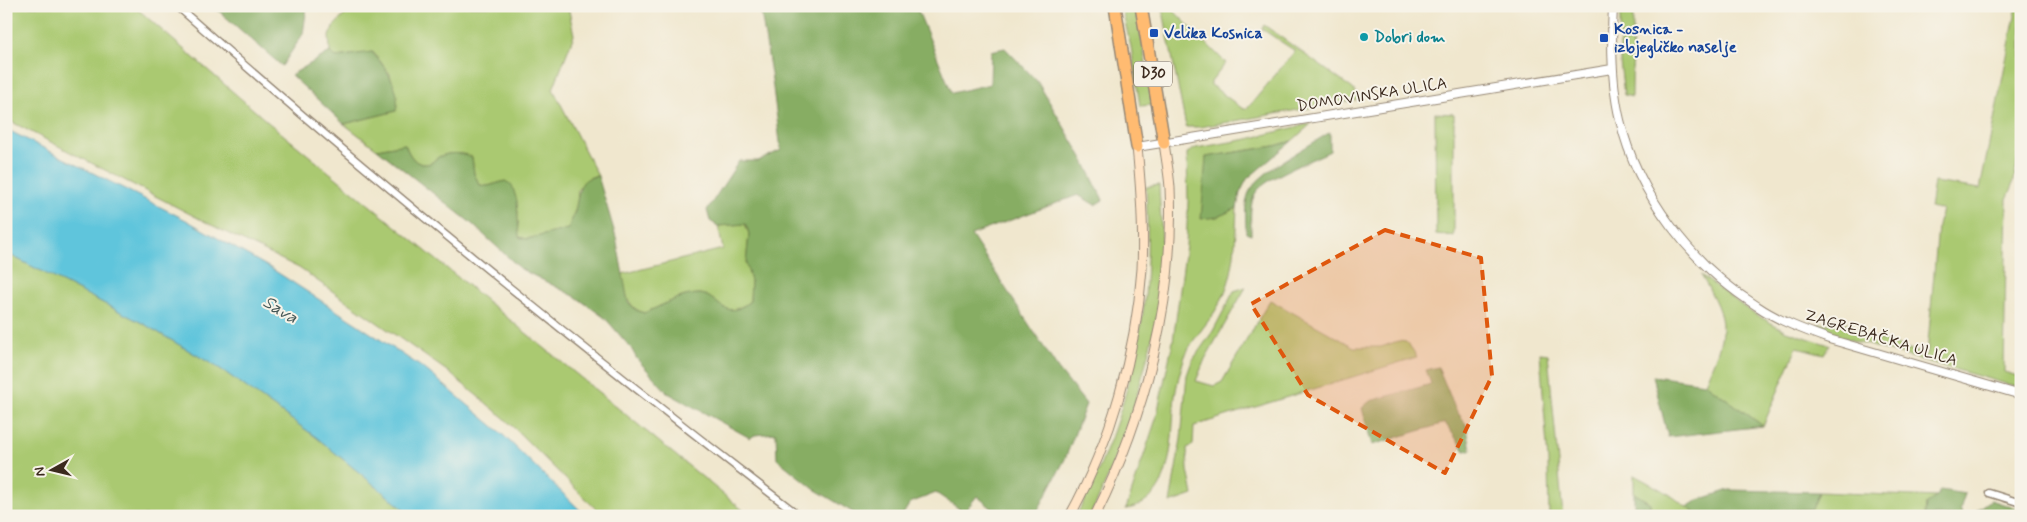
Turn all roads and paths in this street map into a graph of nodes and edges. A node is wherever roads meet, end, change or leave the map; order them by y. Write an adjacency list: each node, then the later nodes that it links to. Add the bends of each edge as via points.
1 (177, 6): 11 (street, via 326,137 664,412)
2 (1115, 6): 7 (highway, D30)
3 (1141, 6): 6 (highway, D30)
4 (1612, 6): 5 (street, ZAGREBAČKA ULICA)
5 (1612, 69): 6 (street, DOMOVINSKA ULICA); 8 (street, ZAGREBAČKA ULICA, via 1620,123 1646,185 1684,243 1723,282 1756,306 1798,328)
6 (1164, 143): 7 (street, DOMOVINSKA ULICA); 13 (main road, via 1171,224 1160,322 1143,393 1127,441)
7 (1137, 147): 12 (main road, via 1143,248 1136,322 1108,431)
8 (2021, 394)
9 (1989, 494): 10 (street)
10 (2021, 503)
11 (800, 516)
12 (1070, 516)
13 (1095, 516)

